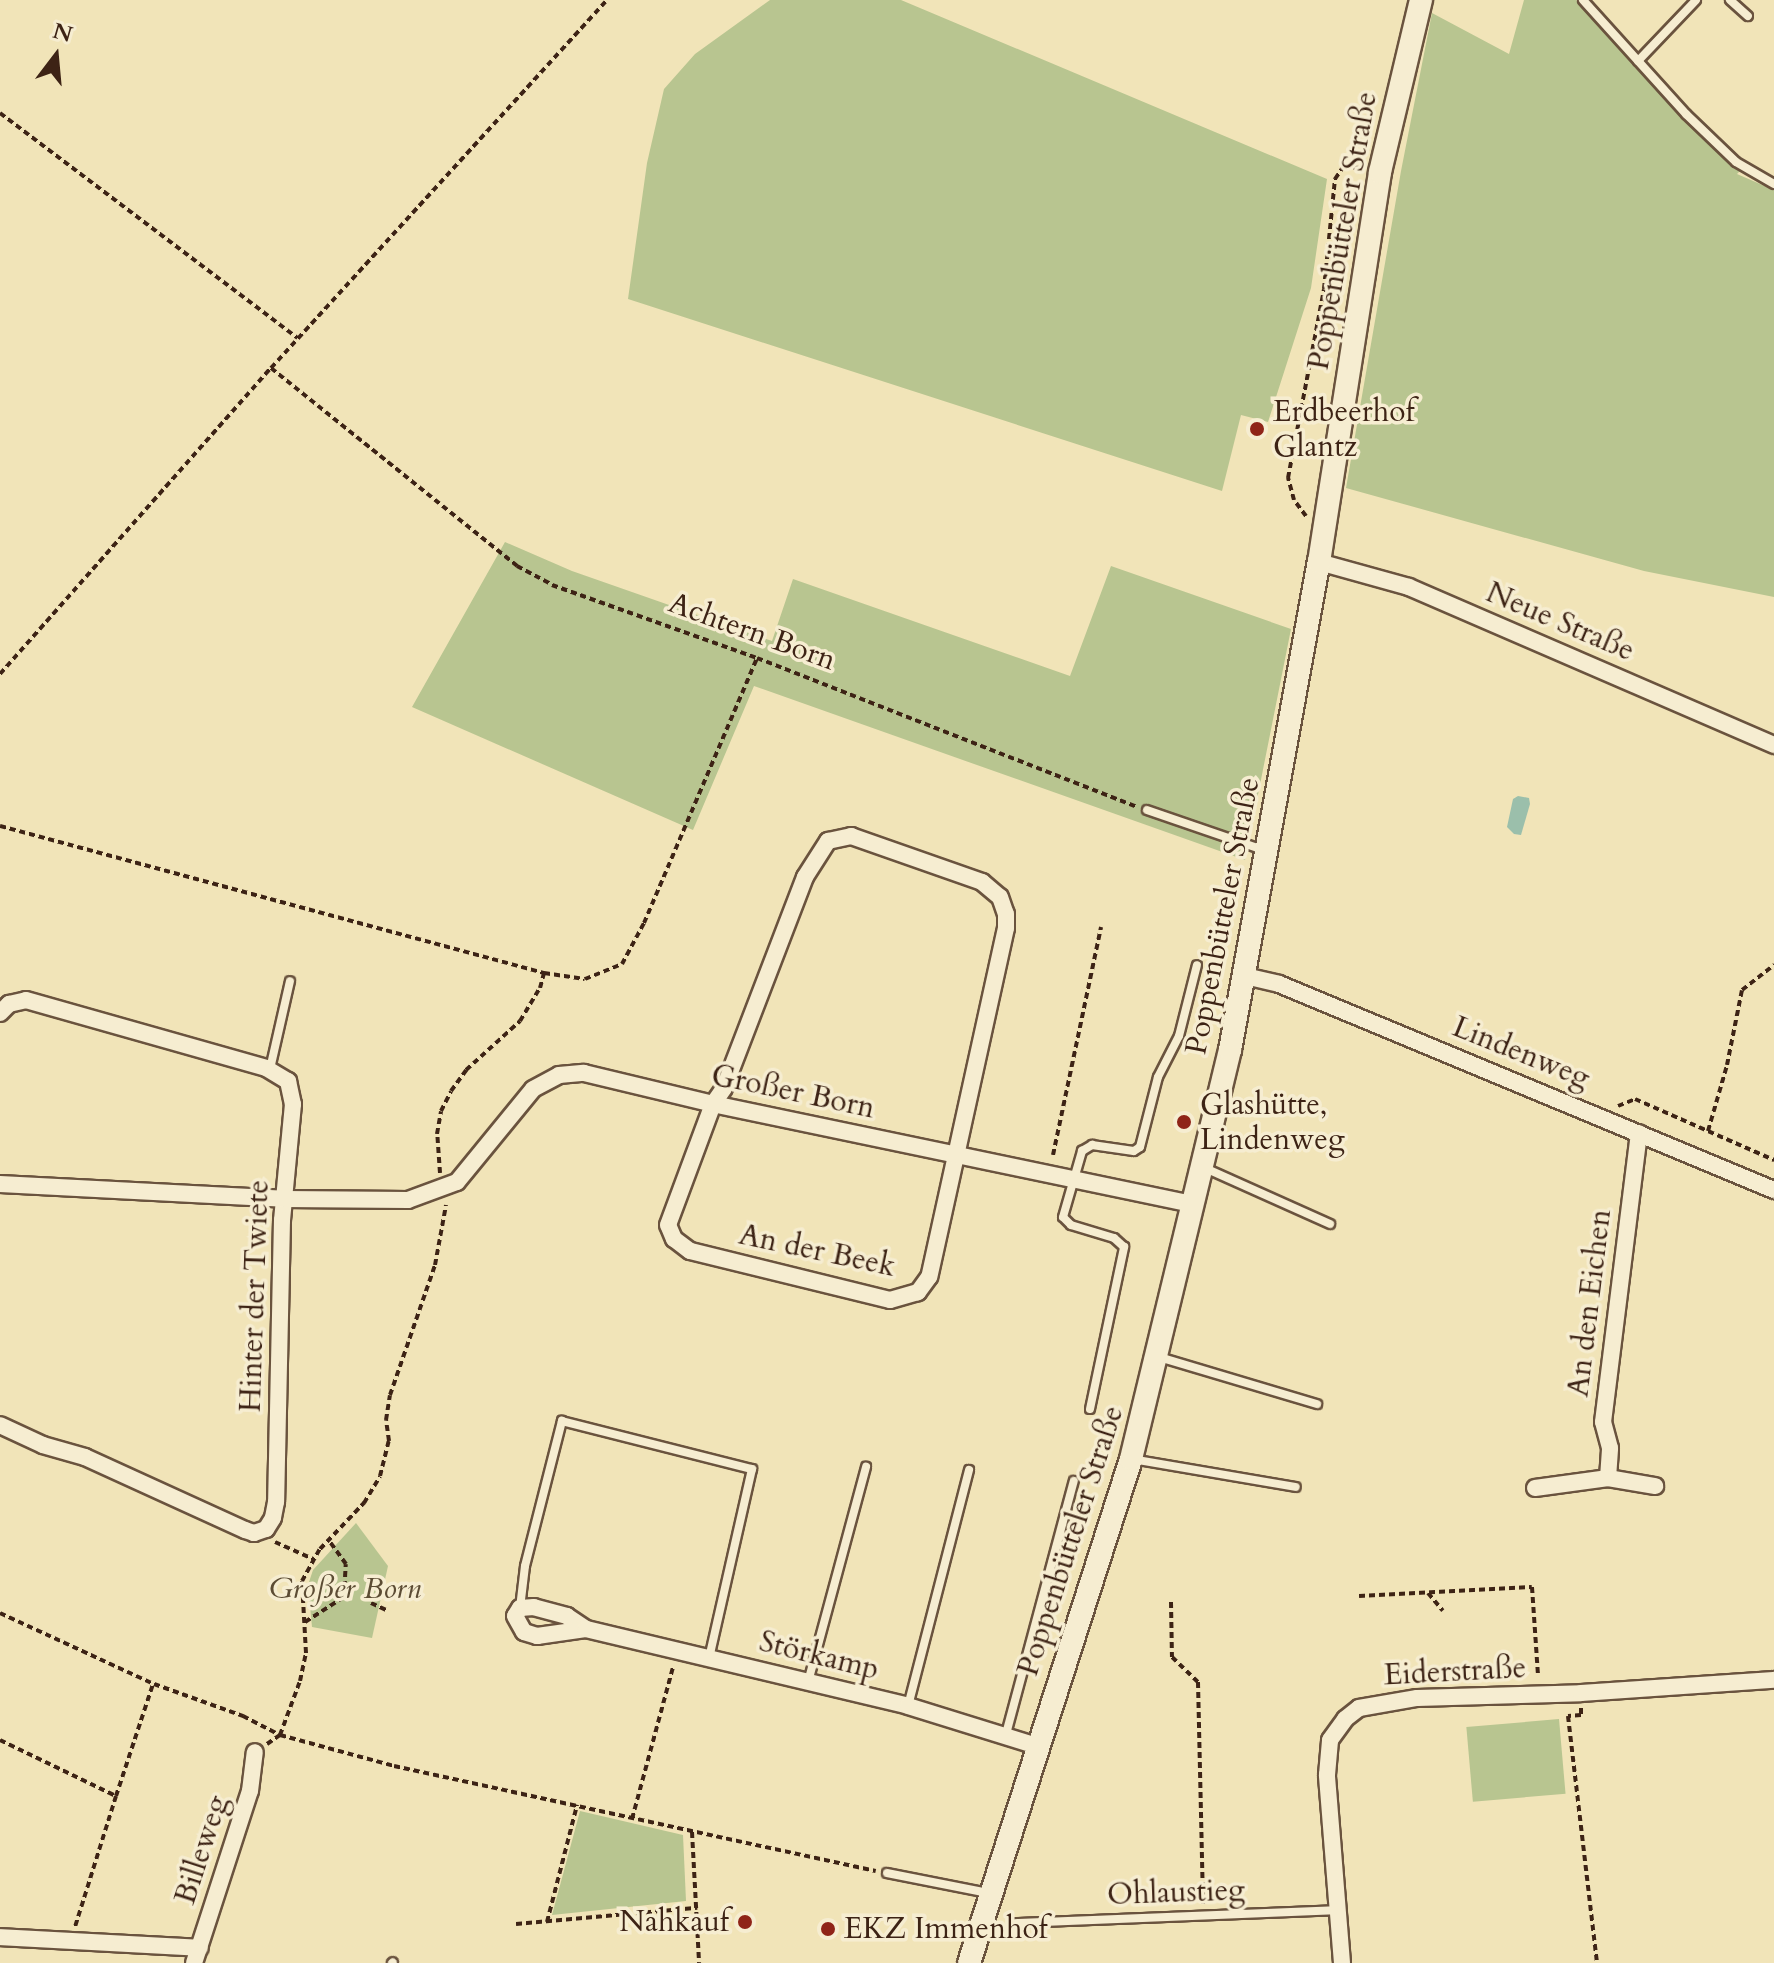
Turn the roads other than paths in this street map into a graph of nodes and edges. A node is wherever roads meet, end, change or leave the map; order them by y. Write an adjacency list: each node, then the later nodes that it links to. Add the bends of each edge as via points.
1 (1421, 0): 8 (main road, Poppenbütteler Straße, via 1380,172)
2 (1583, 0): 6 (lane)
3 (1696, 0): 6 (lane)
4 (1730, 0): 5 (lane)
5 (1748, 16)
6 (1638, 61): 7 (lane, via 1736,162)
7 (1774, 184)
8 (1319, 562): 9 (street, Neue Straße, via 1409,587); 11 (main road, Poppenbütteler Straße)
9 (1774, 745)
10 (1147, 810): 11 (lane)
11 (1267, 851): 13 (main road, Poppenbütteler Straße)
12 (1197, 965): 21 (lane, via 1179,1036 1158,1077 1140,1147 1134,1151 1092,1145 1082,1151)
13 (1245, 976): 18 (street, Lindenweg, via 1279,984); 20 (main road, Poppenbütteler Straße)
14 (290, 981): 16 (lane)
15 (0, 1013): 16 (street, via 9,1004 26,1000)
16 (270, 1069): 24 (street, Hinter der Twiete, via 288,1081 292,1092)
17 (713, 1104): 19 (street, Großer Born); 19 (street, An der Beek, via 672,1208 668,1225 674,1239 690,1251 890,1300 918,1292 929,1277); 19 (street, An der Beek, via 724,1088 810,868 828,841 851,836 982,882 1005,907 1006,928); 24 (street, Großer Born, via 595,1074 559,1075 533,1089 462,1178 444,1189 391,1201)
18 (1639, 1133): 23 (street, Lindenweg); 34 (street, An den Eichen, via 1603,1422 1610,1448)
19 (957, 1155): 21 (street, Großer Born)
20 (1201, 1166): 25 (main road, Poppenbütteler Straße); 26 (lane)
21 (1073, 1180): 25 (street, Großer Born); 29 (lane, via 1063,1217 1124,1247)
22 (0, 1184): 24 (street, Großer Born)
23 (1774, 1190)
24 (284, 1199): 30 (street, Hinter der Twiete, via 276,1502 269,1535 245,1530 85,1457)
25 (1191, 1204): 27 (main road, Poppenbütteler Straße)
26 (1330, 1224)
27 (1158, 1357): 28 (lane); 31 (main road, Poppenbütteler Straße)
28 (1317, 1404)
29 (1090, 1409)
30 (0, 1425)
31 (1131, 1459): 37 (lane); 46 (main road, Poppenbütteler Straße)
32 (866, 1467): 43 (lane)
33 (969, 1470): 44 (lane)
34 (1608, 1478): 36 (street); 38 (street)
35 (1074, 1481): 45 (lane)
36 (1655, 1486)
37 (1296, 1487)
38 (1535, 1488)
39 (520, 1608): 40 (street, Störkamp, via 567,1616); 40 (street, Störkamp, via 516,1621 530,1634 545,1637); 41 (lane, via 525,1566 562,1421 752,1469)
40 (586, 1629): 41 (street, Störkamp)
41 (709, 1658): 43 (street, Störkamp)
42 (1774, 1680): 50 (street, Eiderstraße, via 1377,1702 1359,1708 1330,1740 1327,1775)
43 (808, 1683): 44 (street, Störkamp)
44 (908, 1706): 45 (street, Störkamp)
45 (1006, 1734): 46 (street, Störkamp)
46 (1037, 1746): 49 (main road, Poppenbütteler Straße)
47 (255, 1752): 53 (street, Billeweg, via 250,1791)
48 (887, 1873): 49 (lane)
49 (989, 1893): 54 (main road, Poppenbütteler Straße)
50 (1337, 1910): 51 (lane, Ohlaustieg); 55 (street, Eiderstraße)
51 (1016, 1923)
52 (0, 1937): 53 (street)
53 (197, 1956)
54 (969, 1963)
55 (1342, 1963)

